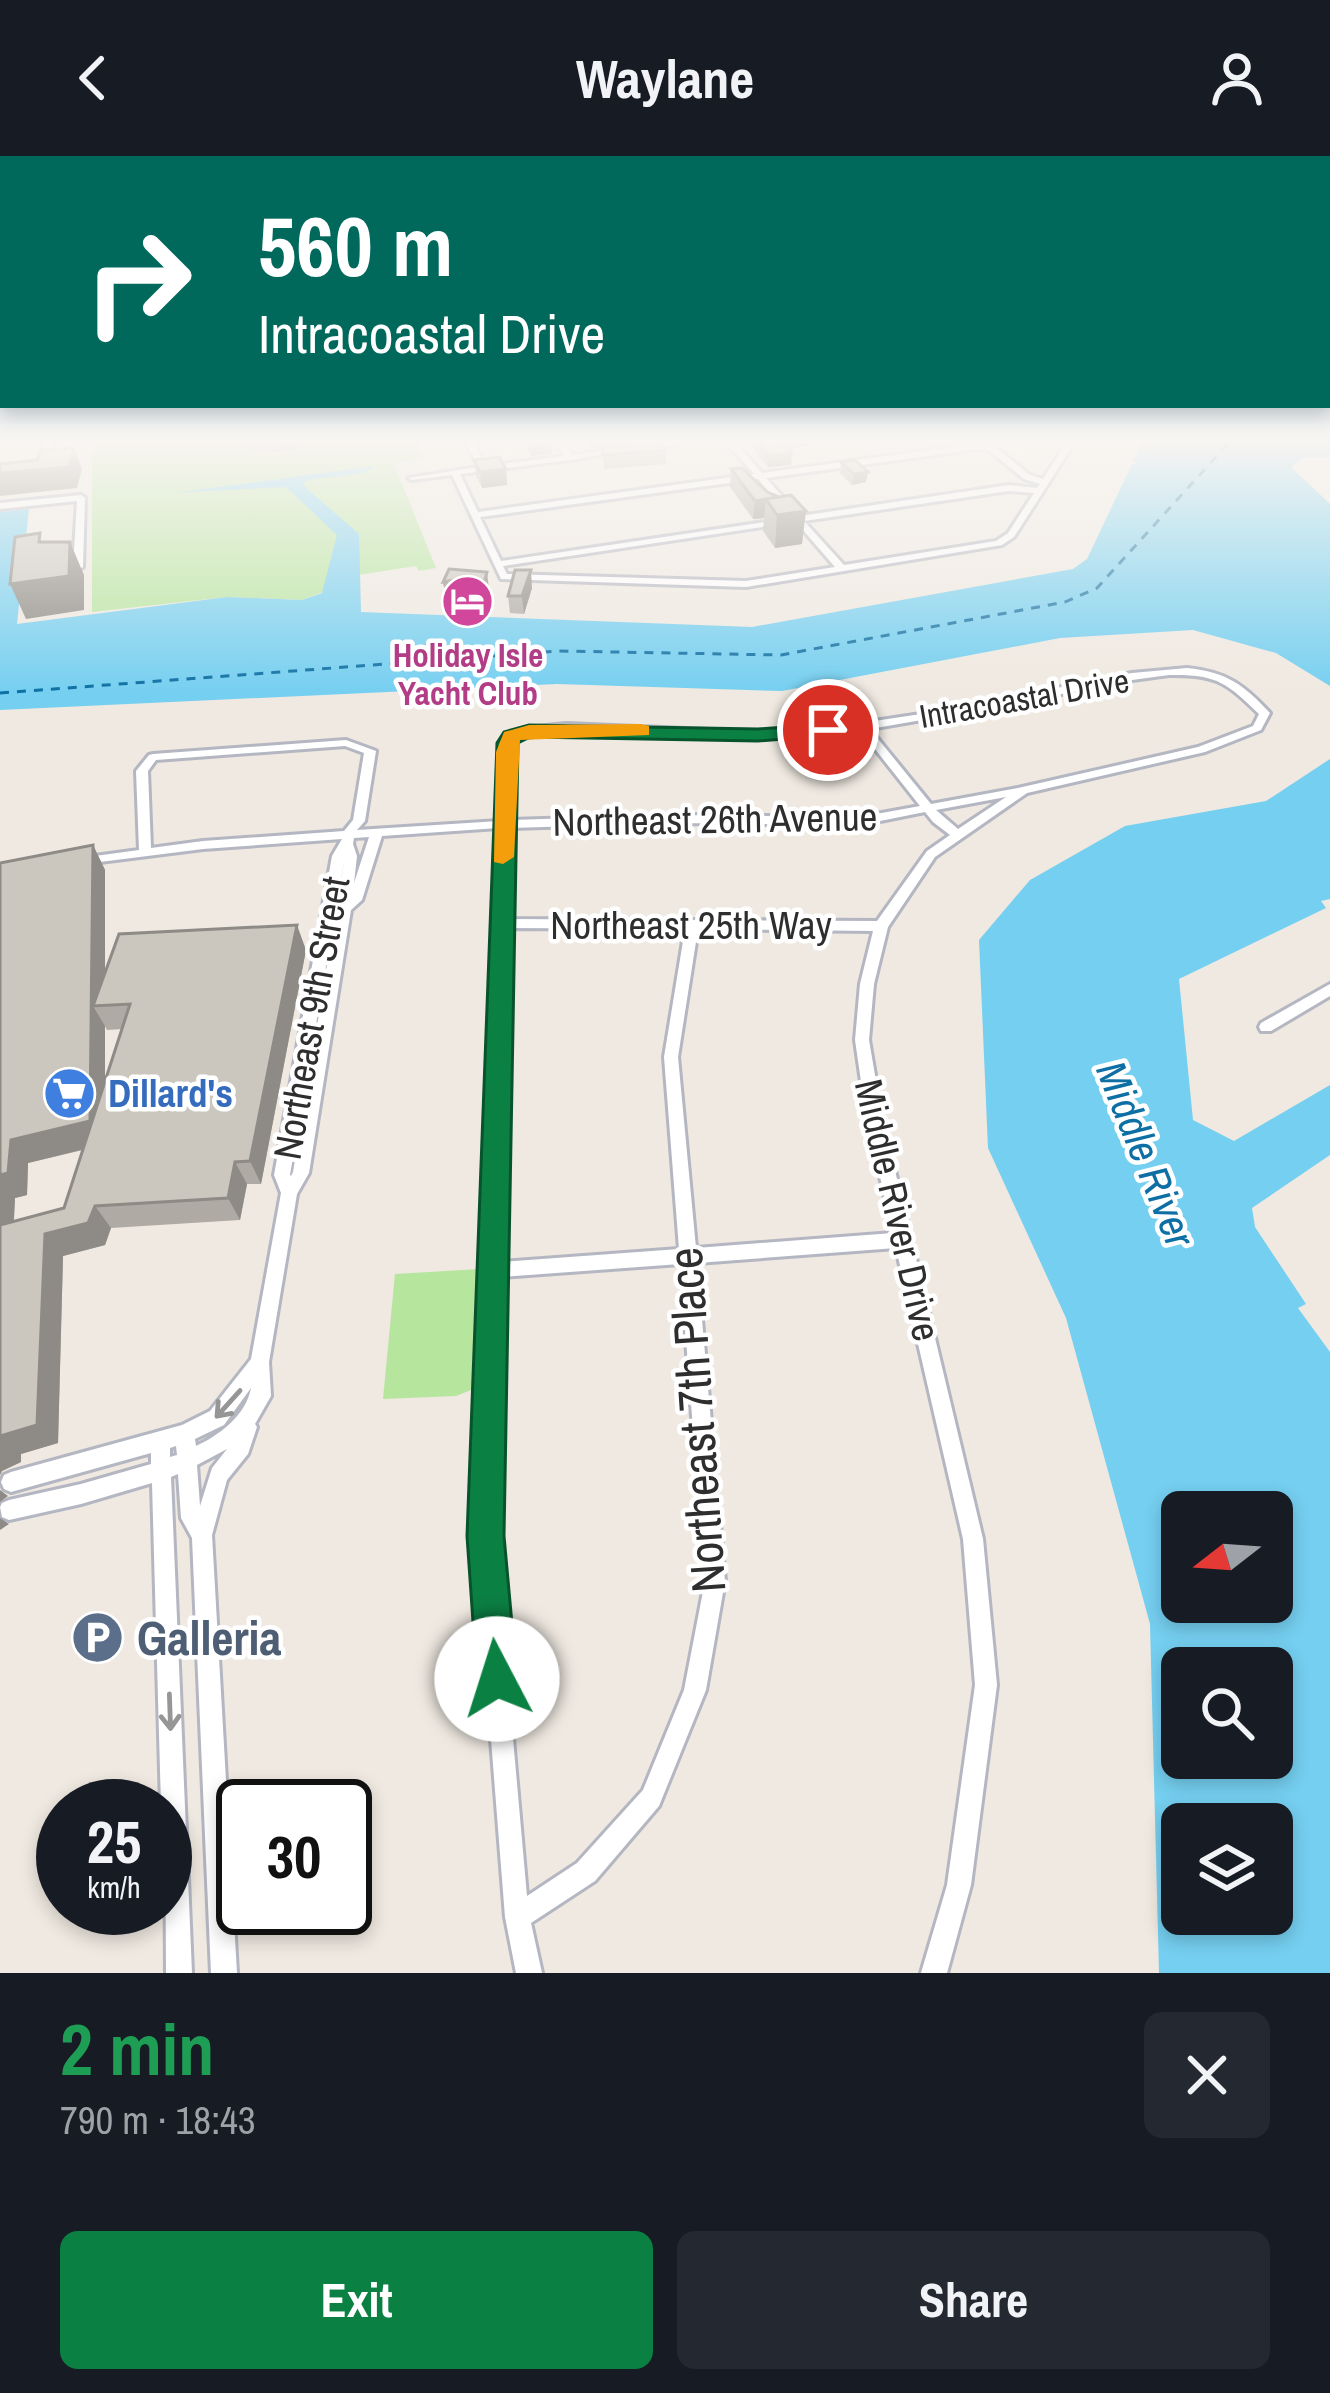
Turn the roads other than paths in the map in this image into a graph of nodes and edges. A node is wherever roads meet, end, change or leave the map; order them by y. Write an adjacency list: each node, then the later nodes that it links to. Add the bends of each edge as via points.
1 (80, 524): 7 (street)
2 (480, 524): 6 (street)
3 (771, 524): 6 (street)
4 (800, 524): 8 (street)
5 (1019, 524): 8 (street, via 999,543)
6 (498, 563): 8 (street, via 504,577 737,585)
7 (78, 567)
8 (843, 570)
9 (1244, 693): 10 (street, Intracoastal Drive, via 1213,674 1162,673); 11 (street, Middle River Drive, via 1264,713 1257,728 1201,750)
10 (864, 728): 12 (street); 13 (street, Intracoastal Drive, via 758,735 529,731 512,736 506,752)
11 (1023, 790): 12 (street, Northeast 26th Avenue); 16 (street, Middle River Drive)
12 (928, 808): 13 (street, Northeast 26th Avenue, via 836,823); 16 (street)
13 (504, 824): 14 (street, Northeast 26th Avenue); 22 (street)
14 (377, 832): 18 (street, Northeast 26th Avenue); 21 (street, Northeast 9th Street, via 355,900)
15 (333, 834): 17 (street, Northeast 26th Avenue); 18 (street, Northeast 26th Avenue); 19 (street, Northeast 26th Avenue)
16 (957, 834): 24 (street, Middle River Drive, via 931,854)
17 (312, 839): 18 (street); 19 (street, Northeast 26th Avenue)
18 (345, 845): 19 (street, Northeast 9th Street, via 359,821 370,761 364,746 153,757 142,771); 21 (street, Northeast 9th Street, via 351,856); 27 (street, Northeast 9th Street, via 282,1175)
19 (145, 846): 20 (street, Northeast 26th Avenue)
20 (74, 858)
21 (344, 910): 27 (street, Northeast 9th Street, via 301,1173)
22 (500, 923): 23 (street, Northeast 25th Way); 30 (street)
23 (692, 926): 24 (street, Northeast 25th Way); 29 (street, Northeast 7th Place, via 671,1057)
24 (881, 926): 28 (street, Middle River Drive, via 862,1040)
25 (1330, 989): 26 (street)
26 (1266, 1027)
27 (289, 1193): 31 (street, Northeast 9th Street)
28 (904, 1240): 29 (street); 44 (street, Middle River Drive, via 973,1538 986,1685 959,1885)
29 (686, 1254): 30 (street); 40 (street, Northeast 7th Place, via 715,1581 694,1690 651,1798 586,1872)
30 (491, 1270): 40 (street, via 485,1536)
31 (260, 1362): 32 (street, Northeast 9th Street, via 266,1381); 33 (street, Northeast 9th Street, one-way to 33, via 217,1418)
32 (247, 1427): 35 (street); 39 (street, Northeast 9th Street, via 219,1475)
33 (185, 1434): 34 (street, Northeast 9th Street); 35 (street)
34 (160, 1441): 36 (street); 37 (street, Northeast 9th Street)
35 (187, 1461): 36 (street); 39 (street, via 191,1518)
36 (161, 1469): 38 (street); 41 (street, one-way to 41)
37 (11, 1483)
38 (9, 1510)
39 (202, 1535): 42 (street)
40 (518, 1917): 43 (street)
41 (179, 1973)
42 (224, 1973)
43 (529, 1973)
44 (934, 1973)

